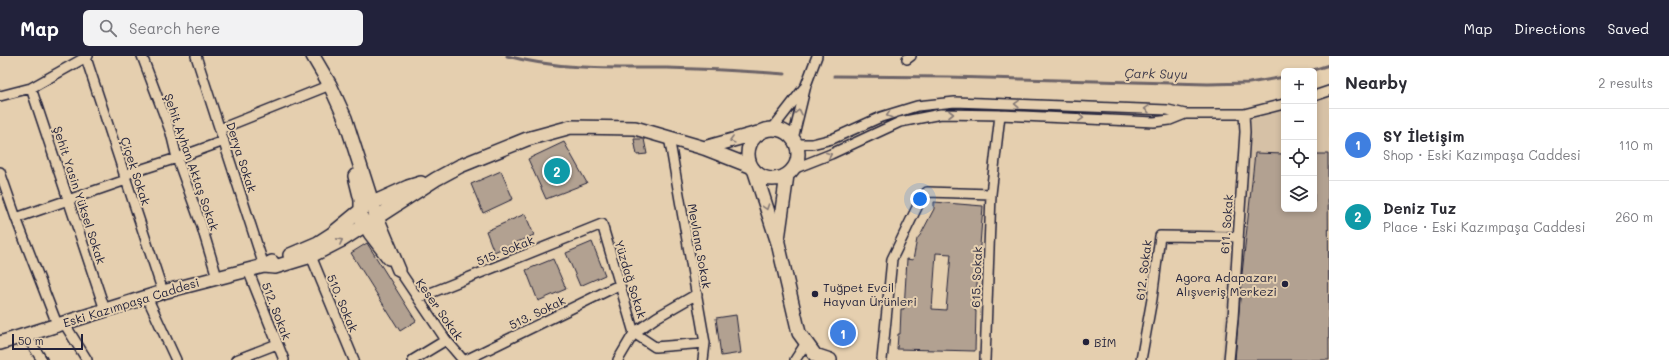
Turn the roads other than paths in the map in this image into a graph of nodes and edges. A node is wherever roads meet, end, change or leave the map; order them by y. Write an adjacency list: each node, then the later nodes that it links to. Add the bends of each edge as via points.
1 (142, 56): 24 (street, Şehit Ayhan Aktaş Sokak, via 171,133)
2 (196, 56): 18 (street, Derya Sokak)
3 (313, 56): 6 (street)
4 (818, 56): 7 (street)
5 (87, 57): 8 (street); 28 (street, Çiçek Sokak)
6 (330, 85): 12 (street); 18 (street)
7 (806, 85): 17 (street); 22 (street, one-way to 7)
8 (31, 88): 11 (street); 31 (street, Şehit Yasin Yüksel Sokak)
9 (1329, 91): 10 (street)
10 (1317, 95)
11 (0, 96)
12 (335, 98): 32 (street, via 345,118); 33 (street, via 339,122 361,200)
13 (1281, 105): 16 (street)
14 (1000, 114): 15 (street, one-way to 15, via 1154,122 1170,120); 27 (street, one-way to 14, via 900,122 941,114); 30 (street, 615. Sokak)
15 (1185, 114): 16 (street); 22 (street, one-way to 22, via 1168,110 955,102 917,106 881,117 832,139 812,144)
16 (1244, 114): 38 (street, 611. Sokak, via 1245,132)
17 (773, 128): 19 (street); 22 (street, via 788,133)
18 (220, 129): 21 (street, Derya Sokak)
19 (759, 132): 23 (street, one-way to 23); 25 (street, via 753,137 747,151)
20 (669, 137): 23 (street, Eski Kazımpaşa Caddesi); 29 (street, Eski Kazımpaşa Caddesi, via 635,128 571,126 526,139 460,166); 47 (street, Mevlana Sokak)
21 (224, 141): 24 (street); 41 (street, Derya Sokak)
22 (795, 141): 27 (street, via 797,161)
23 (704, 148): 25 (street, Eski Kazımpaşa Caddesi)
24 (177, 158): 28 (street); 44 (street, Şehit Ayhan Aktaş Sokak)
25 (753, 169): 27 (street, via 762,177 771,179); 39 (street, one-way to 39)
26 (0, 172): 34 (street)
27 (790, 172): 39 (street)
28 (125, 178): 31 (street); 46 (street, Çiçek Sokak)
29 (436, 179): 32 (street, Eski Kazımpaşa Caddesi, via 408,187); 35 (street, Eski Kazımpaşa Caddesi)
30 (991, 194): 72 (street, via 927,192 922,197 892,259); 73 (street, 615. Sokak)
31 (69, 200): 34 (street); 50 (street, Şehit Yasin Yüksel Sokak)
32 (372, 203): 33 (street, Eski Kazımpaşa Caddesi); 35 (street)
33 (360, 210): 37 (street); 41 (street, Eski Kazımpaşa Caddesi, via 318,243)
34 (16, 218): 51 (street)
35 (377, 218): 37 (street, Eski Kazımpaşa Caddesi); 43 (street)
36 (602, 224): 45 (street, Yüzdağ Sokak); 49 (street, 515. Sokak)
37 (365, 226): 40 (street, Eski Kazımpaşa Caddesi, one-way to 37); 43 (street)
38 (1237, 237): 74 (street, 612. Sokak, via 1160,236); 75 (street, 611. Sokak)
39 (778, 243): 57 (street, via 799,333)
40 (311, 256): 41 (street, Eski Kazımpaşa Caddesi, via 275,267); 64 (street, 510. Sokak)
41 (264, 266): 42 (street, Eski Kazımpaşa Caddesi)
42 (248, 270): 44 (street, Eski Kazımpaşa Caddesi); 58 (street, 512. Sokak)
43 (399, 270): 49 (street, Keser Sokak)
44 (217, 277): 46 (street, Eski Kazımpaşa Caddesi)
45 (619, 285): 52 (street, Yüzdağ Sokak); 67 (street, 513. Sokak)
46 (163, 292): 48 (street, Eski Kazımpaşa Caddesi)
47 (697, 294): 52 (street, via 657,316); 56 (street, Mevlana Sokak)
48 (147, 297): 50 (street, Eski Kazımpaşa Caddesi); 61 (street)
49 (418, 298): 54 (street, Keser Sokak)
50 (105, 310): 51 (street, Eski Kazımpaşa Caddesi)
51 (60, 324): 53 (street, Eski Kazımpaşa Caddesi); 60 (street)
52 (634, 333): 56 (street, via 655,347); 68 (street, Yüzdağ Sokak)
53 (26, 335): 55 (street, Eski Kazımpaşa Caddesi); 59 (street)
54 (446, 340): 65 (street); 66 (street, Keser Sokak)
55 (0, 343)
56 (705, 343): 69 (street, Mevlana Sokak)
57 (806, 343): 70 (street); 71 (street, via 815,355)
58 (277, 344): 62 (street); 63 (street, 512. Sokak)
59 (42, 360)
60 (87, 360)
61 (176, 360)
62 (236, 360)
63 (284, 360)
64 (354, 360)
65 (413, 360)
66 (463, 360)
67 (466, 360)
68 (618, 360)
69 (703, 360)
70 (795, 360)
71 (830, 360)
72 (882, 360)
73 (985, 360)
74 (1141, 360)
75 (1228, 360)

